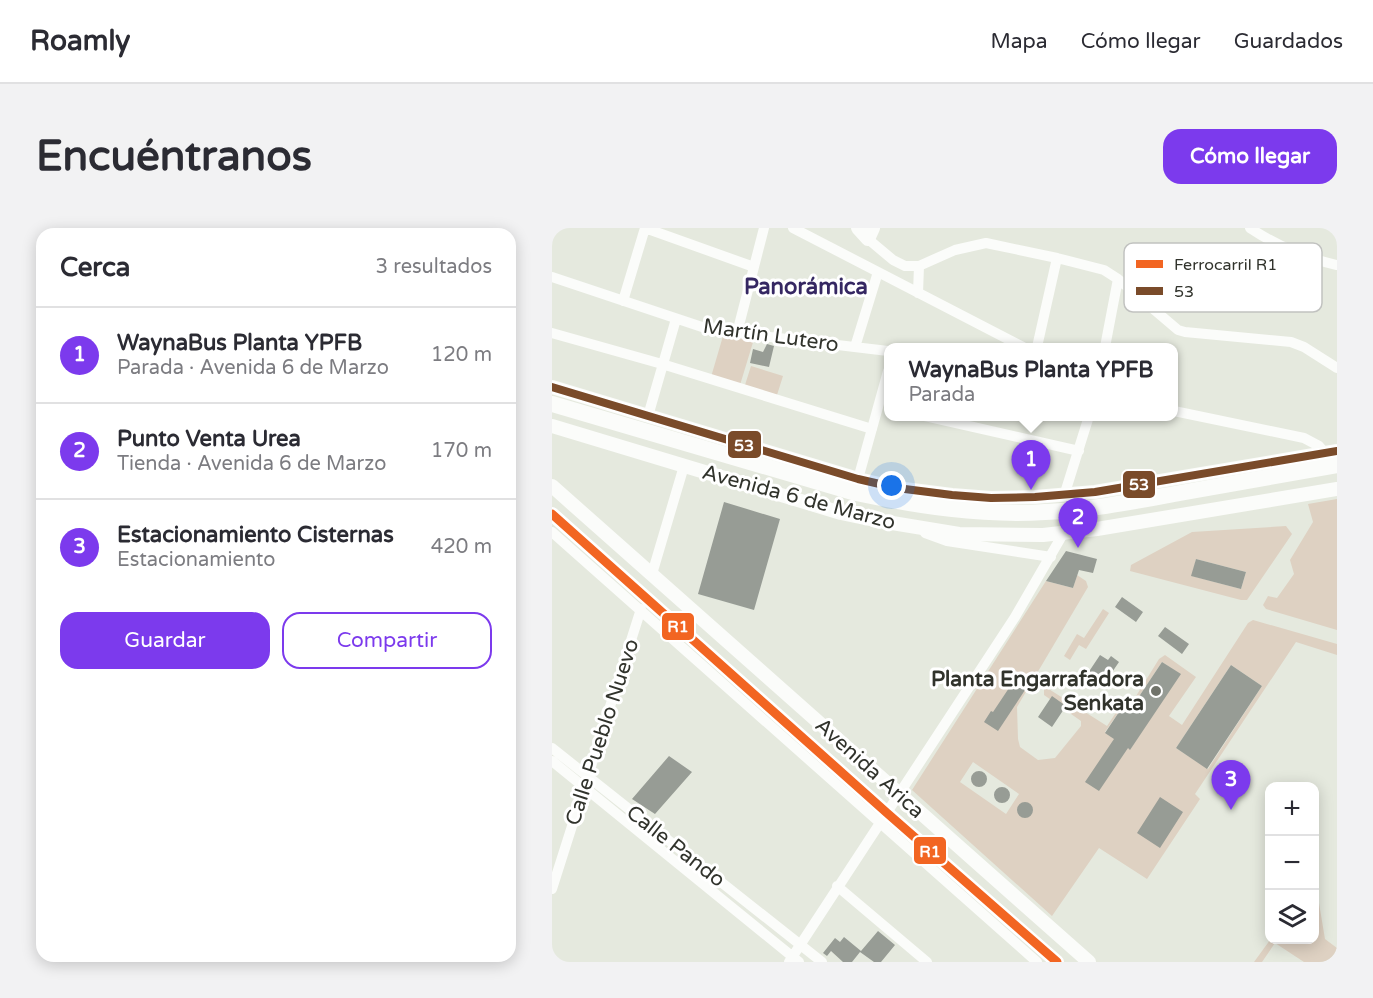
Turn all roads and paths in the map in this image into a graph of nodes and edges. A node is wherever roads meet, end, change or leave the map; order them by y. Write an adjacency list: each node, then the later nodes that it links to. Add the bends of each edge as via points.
1 (645, 228): 12 (street); 18 (street)
2 (764, 228): 12 (street)
3 (793, 228): 13 (street)
4 (858, 228): 6 (main road)
5 (1250, 228): 7 (street)
6 (871, 233): 11 (street, via 893,260 905,266)
7 (1274, 243)
8 (1057, 258): 11 (street, via 986,243 955,250); 15 (street, via 1104,270); 24 (street)
9 (1322, 261): 10 (street)
10 (1337, 265)
11 (919, 266): 17 (street)
12 (754, 267): 22 (street)
13 (878, 272): 17 (street); 26 (street)
14 (552, 277): 18 (street, Martín Lutero)
15 (1118, 279): 16 (street); 25 (street)
16 (1124, 284)
17 (918, 293): 23 (street)
18 (623, 301): 20 (street, Martín Lutero)
19 (1157, 312): 29 (street, via 1185,332 1291,342)
20 (676, 319): 22 (street, Martín Lutero); 28 (street)
21 (552, 333): 28 (street)
22 (737, 333): 26 (street, Martín Lutero)
23 (1013, 343)
24 (1038, 343)
25 (1106, 343)
26 (855, 347): 27 (street, Martín Lutero)
27 (884, 351)
28 (662, 364): 35 (street); 39 (street)
29 (1337, 368)
30 (552, 387): 35 (main road, Avenida 6 de Marzo)
31 (552, 404): 41 (highway, Avenida 6 de Marzo, via 856,493 955,510 1043,512 1129,503)
32 (884, 407): 39 (street)
33 (1178, 412): 41 (street, via 1304,438)
34 (552, 415): 43 (highway, Avenida 6 de Marzo, via 843,499 951,519 1009,522 1130,511)
35 (648, 416): 44 (main road, Avenida 6 de Marzo)
36 (943, 421): 40 (street)
37 (1088, 421): 40 (street)
38 (552, 426): 42 (main road, Avenida 6 de Marzo)
39 (872, 429): 44 (street)
40 (1079, 451): 47 (street)
41 (1333, 457): 47 (main road, Avenida 6 de Marzo)
42 (684, 466): 48 (main road, Avenida 6 de Marzo, via 841,513); 52 (street)
43 (1337, 475)
44 (858, 479): 47 (main road, Avenida 6 de Marzo, via 952,495)
45 (552, 486): 52 (main road, Avenida Arica)
46 (1337, 489): 50 (main road, Avenida 6 de Marzo)
47 (1064, 496)
48 (908, 526): 50 (main road, Avenida 6 de Marzo, via 959,534); 51 (street, via 947,541)
49 (552, 532): 53 (street, Avenida Arica)
50 (1063, 534): 51 (street)
51 (1051, 557): 57 (street)
52 (652, 574): 57 (main road, Avenida Arica)
53 (641, 609): 56 (street, Calle Pueblo Nuevo); 58 (street, Avenida Arica)
54 (552, 748): 56 (street, Calle Pando)
55 (552, 761): 56 (street, Calle Pando)
56 (586, 782): 60 (street, Calle Pueblo Nuevo); 61 (street, Calle Pando); 62 (street, Calle Pando)
57 (898, 793): 58 (street); 66 (main road, Avenida Arica)
58 (880, 821): 59 (street); 65 (street, Avenida Arica)
59 (837, 886): 61 (street); 64 (street)
60 (552, 889)
61 (800, 944): 62 (street); 63 (street, Calle Pando)
62 (794, 960)
63 (822, 962)
64 (927, 962)
65 (1037, 962)
66 (1089, 962)

